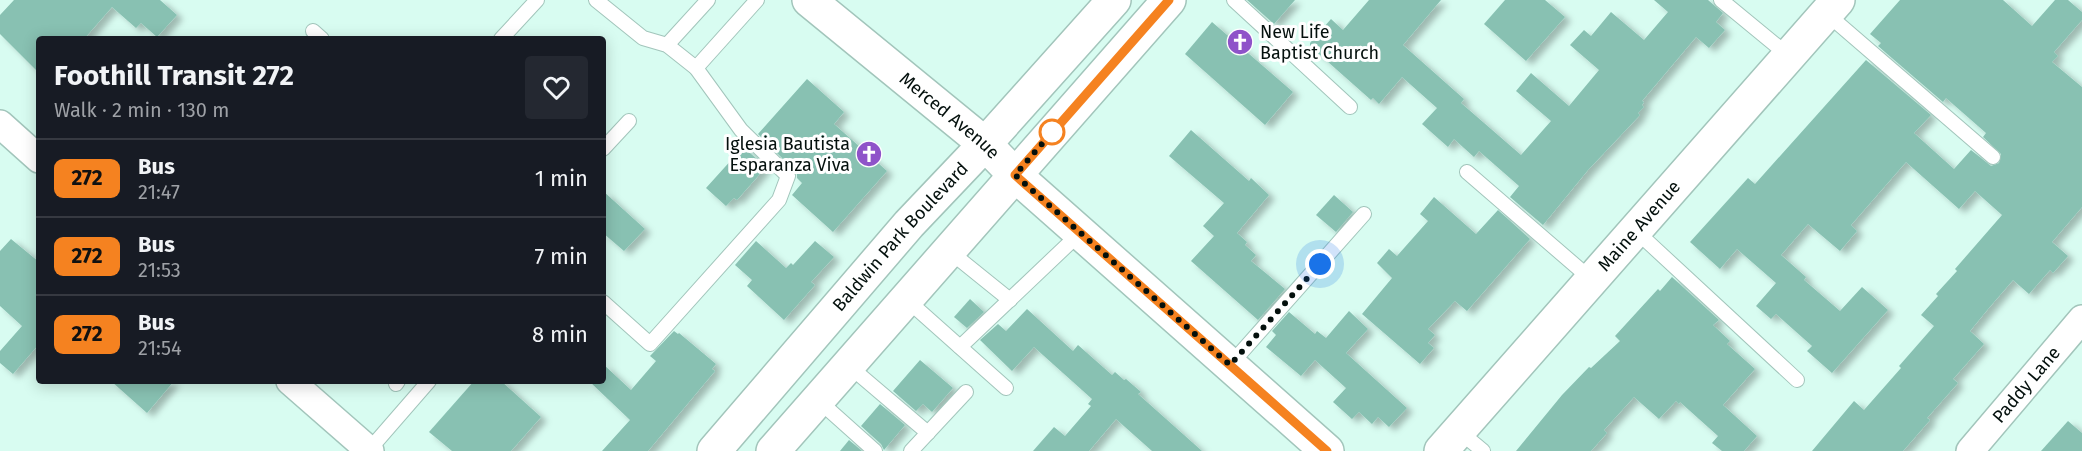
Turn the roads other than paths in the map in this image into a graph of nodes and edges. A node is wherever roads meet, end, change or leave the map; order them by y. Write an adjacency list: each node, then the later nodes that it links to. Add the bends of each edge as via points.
1 (537, 0): 11 (lane)
2 (596, 0): 12 (lane, via 643,38)
3 (708, 0): 12 (lane)
4 (757, 0): 14 (lane)
5 (809, 0): 18 (main road, Merced Avenue)
6 (1114, 0): 18 (main road, Baldwin Park Boulevard)
7 (1169, 0): 23 (main road)
8 (1233, 0): 15 (lane)
9 (1721, 0): 13 (lane)
10 (1832, 7): 13 (main road, Maine Avenue); 21 (lane)
11 (504, 36)
12 (668, 45): 14 (lane)
13 (1789, 56): 25 (main road, Maine Avenue)
14 (696, 68): 31 (lane, via 741,130 788,176 779,200 650,344)
15 (1350, 107)
16 (629, 121): 19 (lane)
17 (0, 124): 20 (street)
18 (985, 144): 23 (main road, Merced Avenue); 45 (main road, Baldwin Park Boulevard, via 909,224)
19 (606, 146)
20 (36, 156)
21 (1993, 157)
22 (1467, 172): 28 (lane)
23 (1015, 175): 26 (main road, Merced Avenue); 27 (main road)
24 (1364, 214): 35 (lane)
25 (1635, 231): 28 (main road, Maine Avenue); 36 (lane)
26 (1080, 232): 30 (lane); 35 (main road, Merced Avenue)
27 (948, 250): 29 (main road); 30 (lane)
28 (1592, 280): 43 (main road, Maine Avenue)
29 (906, 299): 33 (lane); 34 (main road)
30 (1010, 300): 33 (lane)
31 (606, 305)
32 (2082, 319): 50 (street, Paddy Lane)
33 (960, 347): 39 (lane)
34 (848, 365): 41 (main road); 42 (lane)
35 (1230, 365): 49 (main road, Merced Avenue)
36 (1797, 380)
37 (293, 384): 44 (street)
38 (426, 384): 44 (lane)
39 (1006, 388)
40 (966, 392): 42 (lane)
41 (818, 400): 46 (main road); 47 (lane)
42 (928, 433): 48 (lane)
43 (1461, 444)
44 (370, 451)
45 (714, 451)
46 (773, 451)
47 (874, 451)
48 (911, 451)
49 (1327, 451)
50 (1970, 451)

